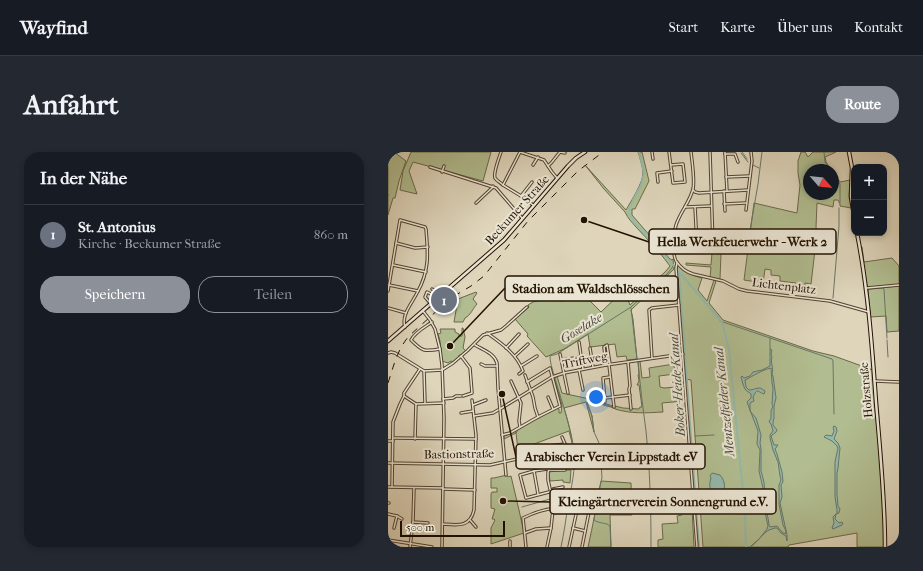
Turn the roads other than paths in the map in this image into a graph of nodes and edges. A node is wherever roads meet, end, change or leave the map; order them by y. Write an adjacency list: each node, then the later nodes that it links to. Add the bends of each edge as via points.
1 (501, 152): 29 (street, via 495,177)
2 (520, 152): 13 (street); 29 (street)
3 (534, 152): 13 (street)
4 (585, 152): 26 (main road, Beckumer Straße, via 573,160)
5 (652, 152): 15 (street)
6 (669, 152): 18 (street)
7 (691, 152): 31 (street)
8 (710, 152): 35 (street)
9 (751, 152): 24 (street)
10 (849, 152): 37 (main road, via 852,168)
11 (565, 153): 20 (street, via 560,152)
12 (725, 153): 16 (street, via 735,154); 25 (street)
13 (534, 156): 14 (street)
14 (538, 157): 17 (street); 20 (street)
15 (653, 159)
16 (738, 162)
17 (533, 165)
18 (671, 165): 22 (street); 22 (street, via 683,164 685,182 673,183)
19 (444, 166): 23 (street)
20 (548, 166): 26 (street)
21 (430, 167): 23 (street)
22 (672, 171): 28 (street, via 657,173)
23 (442, 172): 30 (street)
24 (750, 176): 25 (street); 32 (street)
25 (726, 177): 34 (street)
26 (557, 178): 41 (main road, Beckumer Straße)
27 (532, 182): 36 (street)
28 (658, 182)
29 (503, 185): 36 (street)
30 (493, 186): 38 (street); 47 (street)
31 (693, 190): 35 (street, via 699,193); 43 (street)
32 (748, 190): 34 (street); 39 (street)
33 (724, 191): 34 (street); 35 (street); 40 (street)
34 (727, 191)
35 (710, 192): 42 (street)
36 (521, 196): 41 (street)
37 (852, 200)
38 (476, 203)
39 (747, 203): 40 (street); 45 (street)
40 (724, 204): 46 (street)
41 (533, 205): 47 (main road, Beckumer Straße)
42 (711, 206): 44 (street); 50 (street)
43 (685, 207): 44 (street); 53 (street, via 676,224 674,235 675,258)
44 (695, 207): 50 (street, via 697,245)
45 (746, 210)
46 (725, 211)
47 (522, 218): 64 (main road, Beckumer Straße, via 504,240)
48 (857, 236): 58 (main road, Holzstraße)
49 (396, 243): 51 (street, via 415,248); 51 (street, via 400,220 425,227); 54 (street)
50 (713, 245): 52 (street)
51 (428, 247): 55 (street)
52 (713, 251)
53 (678, 263): 62 (street); 69 (street, Lichtenplatz, via 689,273 727,282 743,290 830,301)
54 (393, 265): 55 (street); 56 (street)
55 (426, 272): 60 (street)
56 (389, 285): 60 (street); 61 (street)
57 (899, 285): 58 (street)
58 (866, 288): 69 (main road, Holzstraße)
59 (432, 289): 64 (street, via 435,291 433,295 428,292 425,297)
60 (418, 291): 70 (street)
61 (388, 292)
62 (678, 298): 63 (street); 65 (street)
63 (667, 299)
64 (431, 304): 68 (main road, Beckumer Straße)
65 (679, 306): 84 (street); 89 (street, via 649,310)
66 (527, 307): 73 (street, via 501,330)
67 (388, 308): 70 (street)
68 (423, 312): 71 (street); 72 (main road, Beckumer Straße)
69 (869, 312): 109 (main road, Holzstraße)
70 (406, 313): 72 (street)
71 (432, 322): 81 (street); 81 (street, via 411,340 425,350)
72 (405, 327): 75 (main road, Beckumer Straße)
73 (487, 333): 77 (street); 79 (street)
74 (519, 334): 79 (street)
75 (388, 341)
76 (579, 342): 88 (street)
77 (474, 344): 85 (street); 94 (street, via 493,356)
78 (528, 344): 86 (street)
79 (506, 348): 86 (street)
80 (590, 348): 96 (street)
81 (440, 349): 99 (street)
82 (388, 353): 97 (street, via 395,353)
83 (560, 354): 90 (street)
84 (683, 354): 89 (street, Triftweg); 195 (street)
85 (461, 356): 99 (street); 120 (street, via 470,368 472,393)
86 (515, 356): 95 (street)
87 (537, 356): 95 (street)
88 (581, 357): 90 (street); 98 (street)
89 (652, 358): 91 (street, Triftweg)
90 (562, 360): 102 (street)
91 (628, 362): 93 (street, Triftweg); 114 (street)
92 (481, 364): 94 (street)
93 (608, 364): 93 (street, via 604,346 608,345); 96 (street, Triftweg); 106 (street)
94 (497, 366): 131 (street)
95 (521, 366): 103 (street, via 523,371)
96 (593, 367): 98 (street, Triftweg)
97 (420, 369): 101 (street); 115 (street)
98 (583, 369): 100 (street, Triftweg)
99 (442, 370): 101 (street); 120 (street)
100 (579, 370): 102 (street, Triftweg); 111 (street)
101 (424, 371): 124 (street)
102 (564, 373): 105 (street, Triftweg); 113 (street)
103 (518, 374)
104 (525, 375): 108 (street)
105 (554, 376): 108 (street, via 550,368); 112 (street, Triftweg); 129 (street, via 560,405)
106 (610, 377): 117 (street); 119 (street, via 602,378)
107 (511, 381): 118 (street)
108 (527, 382): 112 (street)
109 (875, 382): 110 (street); 196 (main road, Holzstraße, via 884,497)
110 (899, 382)
111 (583, 390)
112 (531, 391): 118 (street, Triftweg); 135 (street)
113 (568, 393)
114 (630, 395): 117 (street); 130 (street)
115 (404, 396): 126 (street); 142 (street, via 393,422)
116 (548, 397): 129 (street)
117 (613, 397): 119 (street); 128 (street)
118 (519, 398): 131 (street, Triftweg); 136 (street)
119 (605, 398): 123 (street)
120 (444, 399): 125 (street)
121 (472, 400): 127 (street)
122 (486, 400): 127 (street)
123 (605, 402)
124 (425, 403): 125 (street); 126 (street)
125 (444, 403): 140 (street)
126 (416, 404): 139 (street)
127 (473, 405): 132 (street)
128 (614, 407)
129 (553, 409): 135 (street)
130 (632, 409)
131 (499, 410): 134 (street, Triftweg); 137 (street)
132 (473, 411): 133 (street); 134 (street)
133 (461, 413)
134 (474, 416): 141 (street)
135 (538, 417): 136 (street)
136 (520, 427): 137 (street)
137 (502, 435): 149 (street)
138 (562, 437): 144 (street)
139 (415, 439): 140 (street); 142 (street)
140 (444, 439): 141 (street); 152 (street)
141 (476, 439): 153 (street)
142 (393, 440): 143 (street); 151 (street)
143 (388, 441)
144 (565, 444): 145 (street); 146 (street)
145 (548, 446)
146 (565, 456): 147 (street, Bastionstraße); 148 (street, Bastionstraße)
147 (572, 457)
148 (549, 460): 149 (street, Bastionstraße, via 548,452); 154 (street)
149 (505, 462): 153 (street, Bastionstraße); 157 (street)
150 (388, 463): 151 (street, Bastionstraße)
151 (392, 463): 152 (street, Bastionstraße); 159 (street)
152 (444, 464): 153 (street, Bastionstraße); 162 (street)
153 (475, 465): 163 (street)
154 (548, 470): 155 (street); 156 (street); 164 (street)
155 (565, 470)
156 (534, 471): 165 (street); 165 (street, via 520,475 526,498)
157 (506, 475)
158 (388, 487): 159 (street)
159 (392, 487): 161 (street)
160 (563, 487): 164 (street)
161 (414, 488): 162 (street); 175 (street)
162 (443, 489): 163 (street); 177 (street)
163 (475, 490): 174 (street, via 474,510)
164 (551, 490): 165 (street); 168 (street)
165 (538, 494)
166 (578, 497): 169 (street)
167 (592, 497): 170 (street)
168 (553, 508): 169 (street); 180 (street); 183 (street, via 540,510 523,518)
169 (577, 508): 170 (street); 181 (street)
170 (589, 511): 182 (street)
171 (388, 514): 172 (street)
172 (397, 516): 173 (street); 179 (street)
173 (402, 518)
174 (470, 520): 177 (street, via 462,524); 178 (street)
175 (413, 522): 176 (street); 186 (street)
176 (428, 523)
177 (442, 524): 189 (street)
178 (476, 527)
179 (394, 528)
180 (551, 528): 183 (street); 192 (street)
181 (573, 528): 182 (street); 193 (street)
182 (585, 531): 194 (street)
183 (525, 533): 191 (street)
184 (388, 540): 186 (street)
185 (510, 541): 190 (street)
186 (411, 544): 187 (street); 188 (street)
187 (410, 547)
188 (432, 547)
189 (442, 547)
190 (510, 547)
191 (526, 547)
192 (547, 547)
193 (569, 547)
194 (582, 547)
195 (697, 547)
196 (885, 547)

